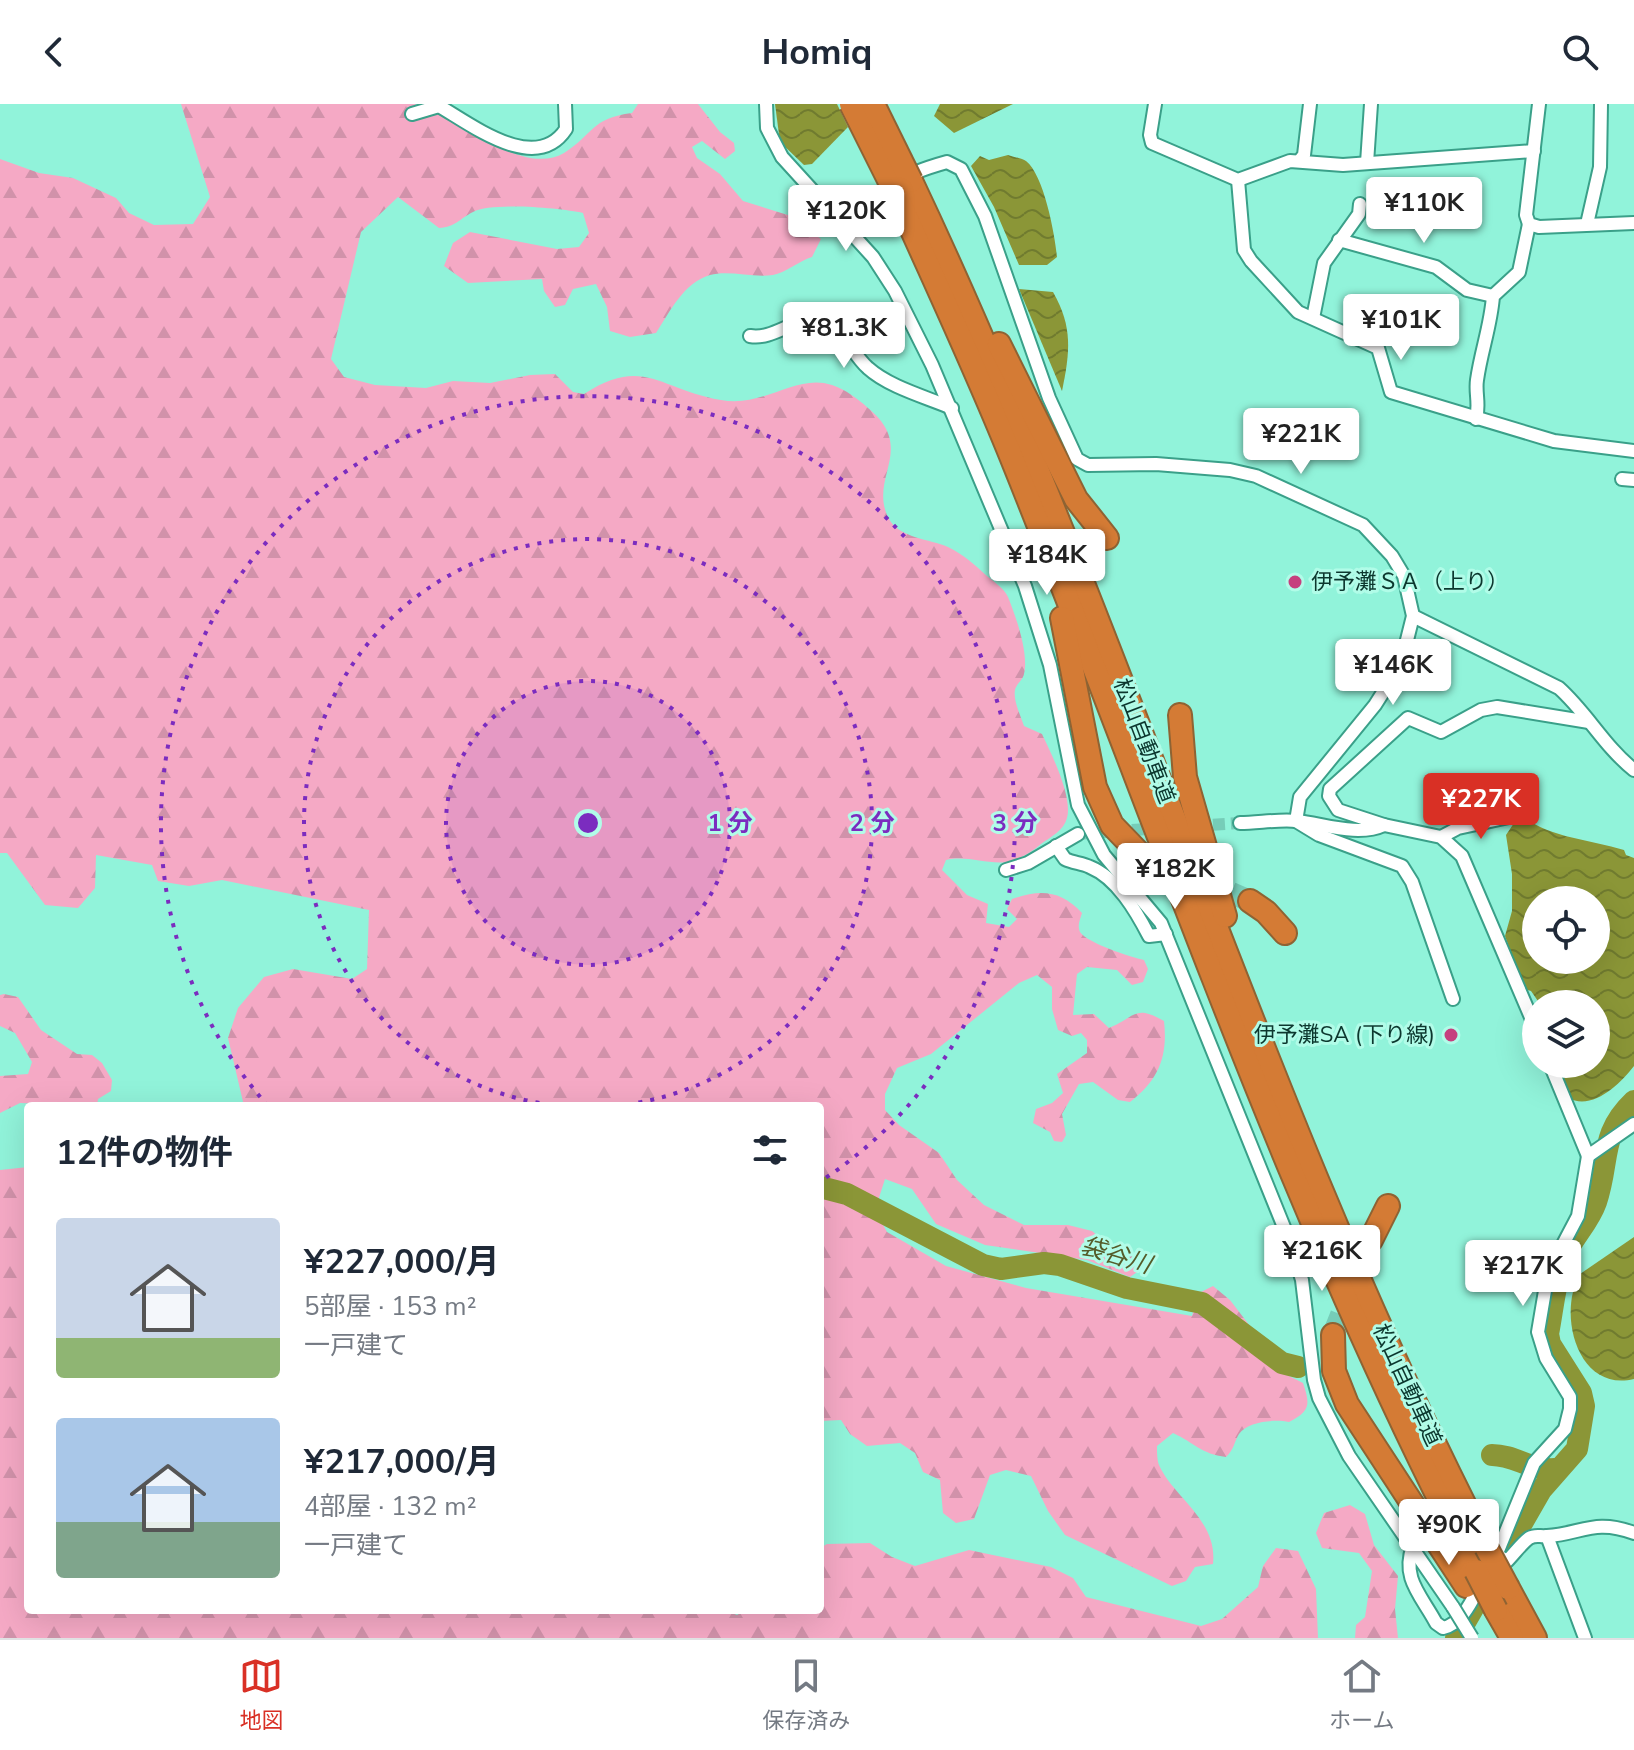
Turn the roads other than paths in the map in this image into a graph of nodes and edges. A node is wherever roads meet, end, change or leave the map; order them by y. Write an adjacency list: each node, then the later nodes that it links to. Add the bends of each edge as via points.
1 (565, 104): 10 (street, via 566,129 553,145 542,147 494,138 439,106)
2 (766, 104): 20 (street, via 767,128 782,157)
3 (851, 104): 15 (highway, 松山自動車道, bridge)
4 (873, 104): 15 (highway, 松山自動車道, bridge)
5 (1155, 104): 14 (street, via 1152,143)
6 (1310, 104): 12 (street)
7 (1371, 104): 13 (street)
8 (1539, 104): 11 (street)
9 (1601, 104): 19 (street, via 1600,167)
10 (412, 114)
11 (1534, 151): 13 (street); 18 (street)
12 (1300, 160): 13 (street); 14 (street)
13 (1367, 163)
14 (1238, 180): 23 (street, via 1244,250 1288,303)
15 (902, 186): 25 (highway, 松山自動車道); 29 (highway, via 978,304 1076,499); 51 (highway, 松山自動車道, via 956,276 1029,449)
16 (1360, 204): 21 (street, via 1359,214)
17 (1634, 223): 19 (street)
18 (1529, 224): 19 (street); 22 (street, via 1519,272)
19 (1587, 224)
20 (847, 226): 26 (street, via 895,291); 30 (street, via 870,197 900,177 947,162 961,169 985,216 1049,398 1077,459 1106,467 1156,464 1230,470 1335,511 1363,525 1392,556 1404,576)
21 (1339, 240): 22 (street, via 1436,267 1467,290); 23 (street, via 1319,277)
22 (1493, 296): 27 (street, via 1476,381)
23 (1313, 318): 27 (street, via 1378,348 1391,392)
24 (750, 336): 26 (street, via 765,336 800,321 826,322 871,371)
25 (968, 357): 41 (highway, via 1060,608 1095,787 1112,825); 59 (highway, 松山自動車道, via 1303,1203)
26 (952, 408): 45 (street, via 999,517 1050,665 1078,805 1104,855 1149,904)
27 (1476, 419): 28 (street, via 1554,441)
28 (1634, 451)
29 (1107, 538)
30 (1413, 616): 32 (street, via 1559,688); 35 (street, via 1401,664 1375,705 1300,797)
31 (1180, 715): 51 (highway, via 1185,777 1206,853)
32 (1589, 722): 33 (street, via 1610,751); 37 (street, via 1497,707 1441,732 1408,718 1330,789 1338,810)
33 (1634, 770)
34 (1509, 817): 39 (street)
35 (1296, 821): 36 (street); 37 (street, via 1340,828); 47 (street, via 1402,866)
36 (1240, 823)
37 (1384, 825): 39 (street)
38 (1078, 834): 40 (street)
39 (1441, 837): 46 (street, via 1468,867)
40 (1056, 846): 42 (street); 45 (street, via 1065,859 1090,866 1114,886 1149,936)
41 (1140, 854)
42 (1006, 870)
43 (1250, 901): 44 (highway)
44 (1285, 933)
45 (1166, 934): 57 (street, via 1292,1247 1302,1280 1319,1398 1349,1456)
46 (1522, 996)
47 (1453, 999)
48 (1556, 1078): 50 (street)
49 (1634, 1124): 50 (street)
50 (1588, 1156): 58 (street, via 1578,1216 1548,1273 1538,1332 1546,1358 1570,1397 1570,1409 1565,1429 1534,1463)
51 (1323, 1196): 58 (highway, 松山自動車道, via 1378,1325)
52 (1388, 1206): 53 (highway)
53 (1371, 1240)
54 (1333, 1335): 59 (highway, via 1334,1371 1347,1404)
55 (1634, 1533): 56 (street, via 1596,1527)
56 (1547, 1536): 58 (street, via 1531,1537); 63 (street)
57 (1413, 1546): 58 (street, via 1408,1576 1443,1628 1465,1611); 60 (street, bridge, via 1453,1607)
58 (1497, 1554): 62 (highway, 松山自動車道, bridge)
59 (1471, 1578): 60 (highway)
60 (1489, 1627): 61 (highway)
61 (1512, 1638)
62 (1535, 1638)
63 (1585, 1638)

